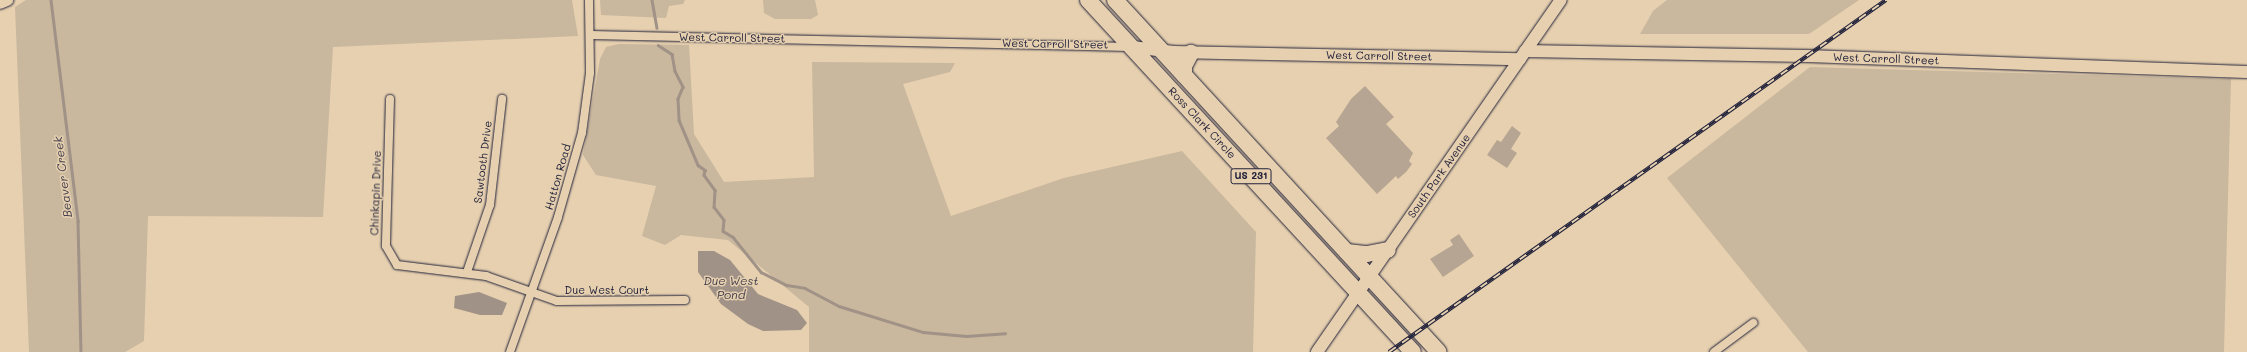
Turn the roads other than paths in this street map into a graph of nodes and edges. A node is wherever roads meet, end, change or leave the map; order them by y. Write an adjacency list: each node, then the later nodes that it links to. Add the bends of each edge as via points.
1 (7, 0): 6 (street)
2 (589, 0): 7 (street, Hatton Road)
3 (1088, 0): 8 (highway, Ross Clark Circle / US 231)
4 (1115, 0): 9 (highway, Ross Clark Circle / US 231)
5 (1561, 0): 11 (street, South Park Avenue)
6 (0, 3)
7 (591, 35): 8 (street, West Carroll Street); 25 (street, Hatton Road, via 588,92 582,132 560,211)
8 (1132, 47): 9 (street, West Carroll Street); 17 (highway, Ross Clark Circle / US 231)
9 (1162, 51): 10 (street, West Carroll Street); 13 (highway, Ross Clark Circle / US 231)
10 (1191, 53): 11 (street, West Carroll Street); 13 (highway, via 1184,66)
11 (1523, 55): 12 (street, West Carroll Street, via 1807,56); 20 (street, South Park Avenue)
12 (2247, 72)
13 (1184, 75): 16 (highway, Ross Clark Circle / US 231)
14 (390, 100): 22 (street, Chinkapin Drive, via 386,234 391,257 405,268)
15 (502, 100): 22 (street, Sawtooth Drive, via 490,205)
16 (1226, 121): 17 (highway); 18 (highway, Ross Clark Circle / US 231)
17 (1212, 134): 19 (highway, Ross Clark Circle / US 231)
18 (1307, 209): 19 (highway); 21 (highway, Ross Clark Circle / US 231)
19 (1293, 222): 24 (highway, Ross Clark Circle / US 231)
20 (1388, 250): 21 (highway, via 1367,254); 23 (street, South Park Avenue)
21 (1347, 252): 23 (highway, Ross Clark Circle / US 231)
22 (467, 272): 25 (street, Chinkapin Drive)
23 (1369, 276): 24 (street, South Park Avenue); 31 (highway, Ross Clark Circle / US 231)
24 (1357, 291): 29 (street, South Park Avenue); 30 (highway, Ross Clark Circle / US 231)
25 (532, 292): 26 (street, Due West Court, via 557,301 579,303); 28 (street, Hatton Road)
26 (685, 300)
27 (1753, 323): 32 (street)
28 (510, 352)
29 (1317, 352)
30 (1413, 352)
31 (1439, 352)
32 (1714, 352)

